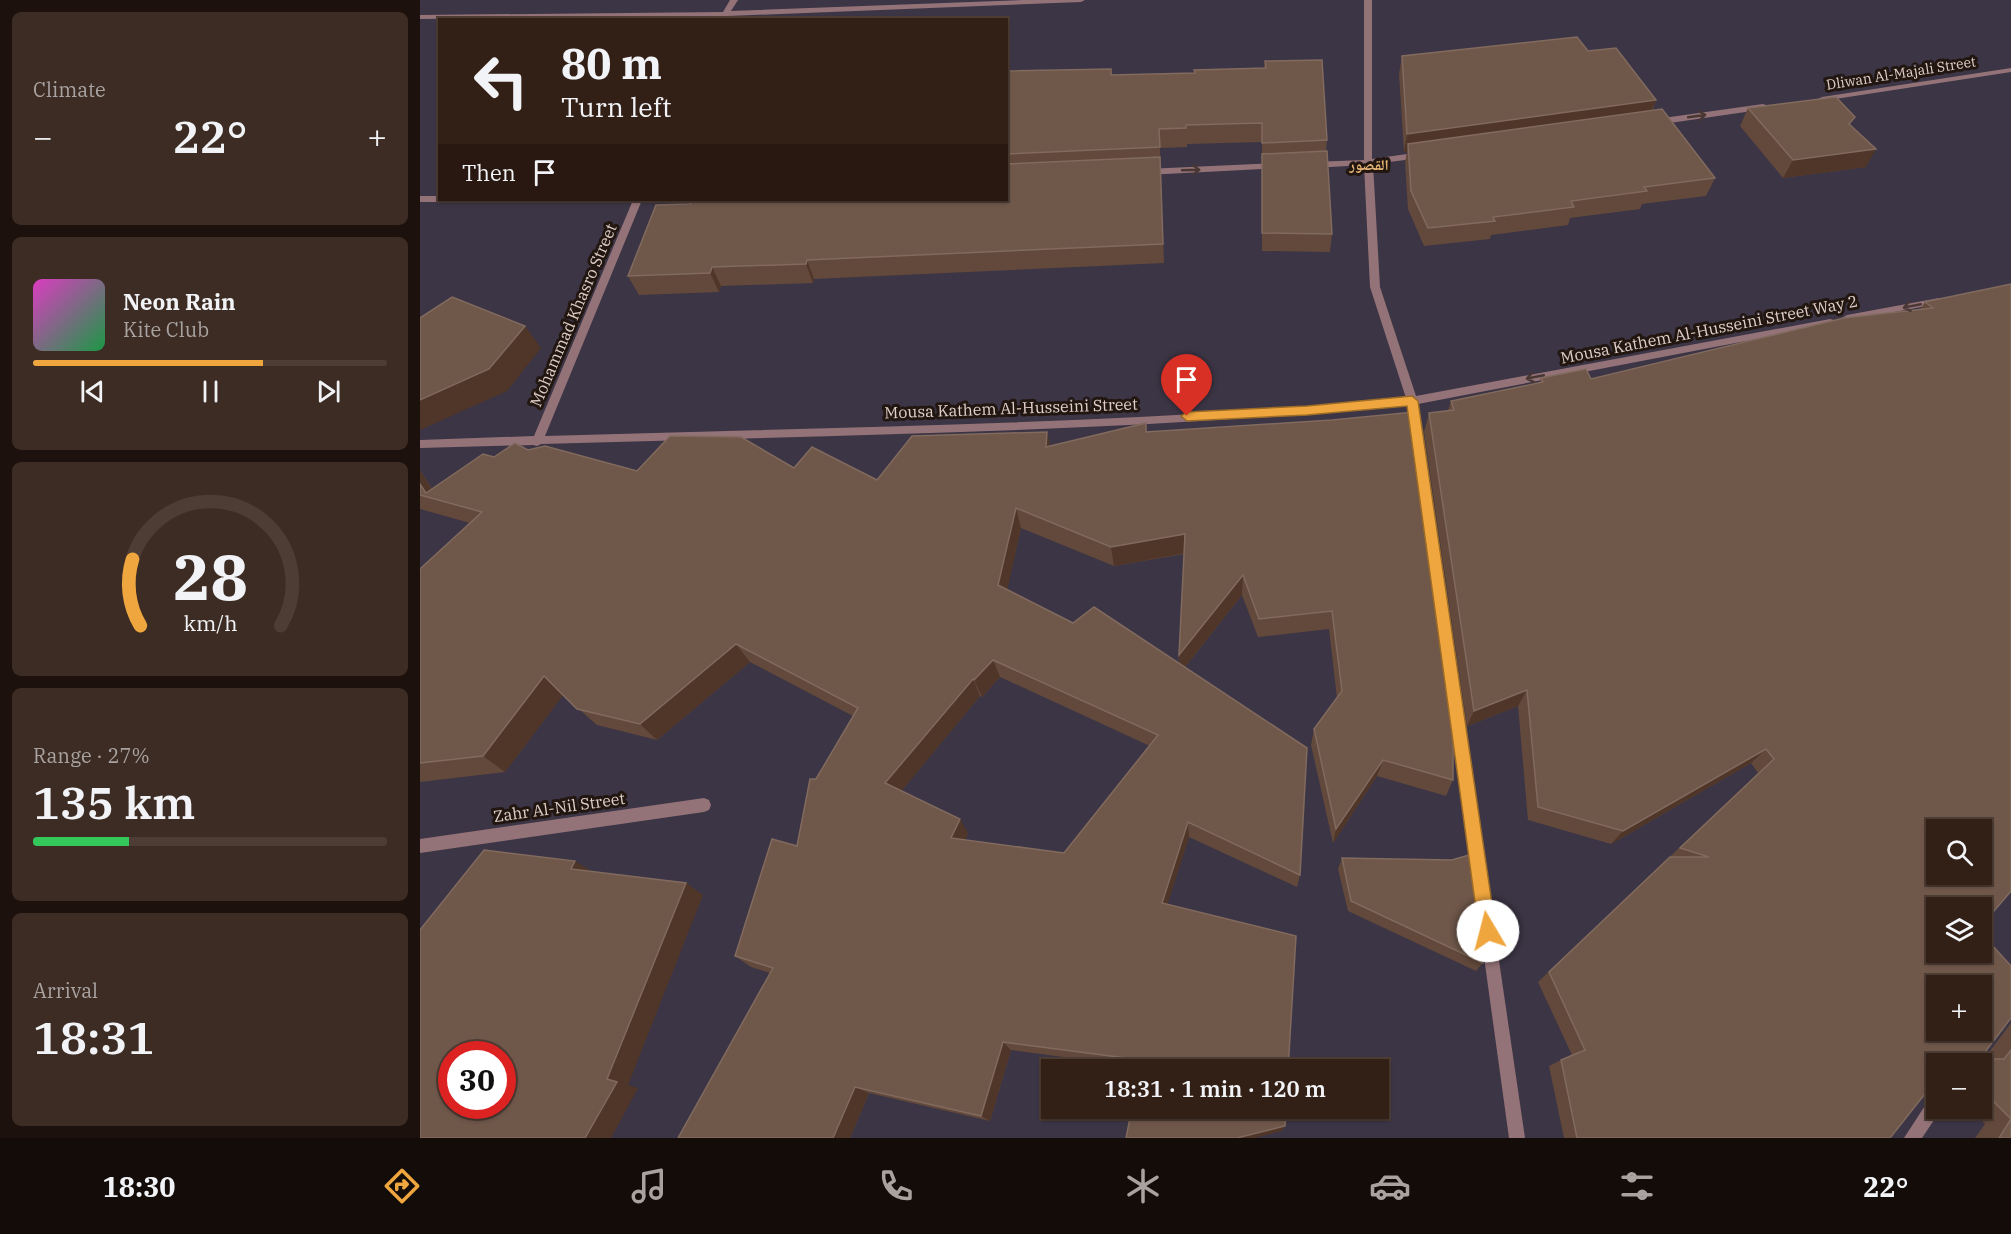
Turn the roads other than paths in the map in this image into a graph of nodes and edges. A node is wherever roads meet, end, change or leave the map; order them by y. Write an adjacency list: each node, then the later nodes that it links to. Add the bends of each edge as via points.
1 (734, 0): 6 (street)
2 (1081, 0): 4 (street)
3 (1368, 0): 12 (street)
4 (1015, 1): 6 (street)
5 (420, 17): 6 (street)
6 (724, 17)
7 (2011, 70): 8 (street, Dliwan Al-Majali Street)
8 (1812, 100)
9 (1777, 105): 10 (street, one-way to 9)
10 (1649, 123)
11 (1426, 154): 12 (street)
12 (1368, 162): 13 (street); 20 (street, via 1375,287)
13 (1298, 165)
14 (1286, 166): 15 (street, one-way to 14)
15 (1135, 172)
16 (420, 199): 17 (street)
17 (438, 199)
18 (637, 201): 21 (street, Mohammad Khasro Street)
19 (1953, 298): 20 (street, Mousa Kathem Al-Husseini Street Way 2, one-way to 20)
20 (1412, 401): 21 (street, Mousa Kathem Al-Husseini Street, via 1307,411 1044,424); 23 (street)
21 (537, 442): 22 (street, Mousa Kathem Al-Husseini Street)
22 (420, 444)
23 (1419, 448)
24 (1449, 658): 28 (street)
25 (704, 805): 26 (street, Zahr Al-Nil Street)
26 (420, 846)
27 (1926, 1118): 29 (street)
28 (1517, 1138)
29 (1912, 1138)

